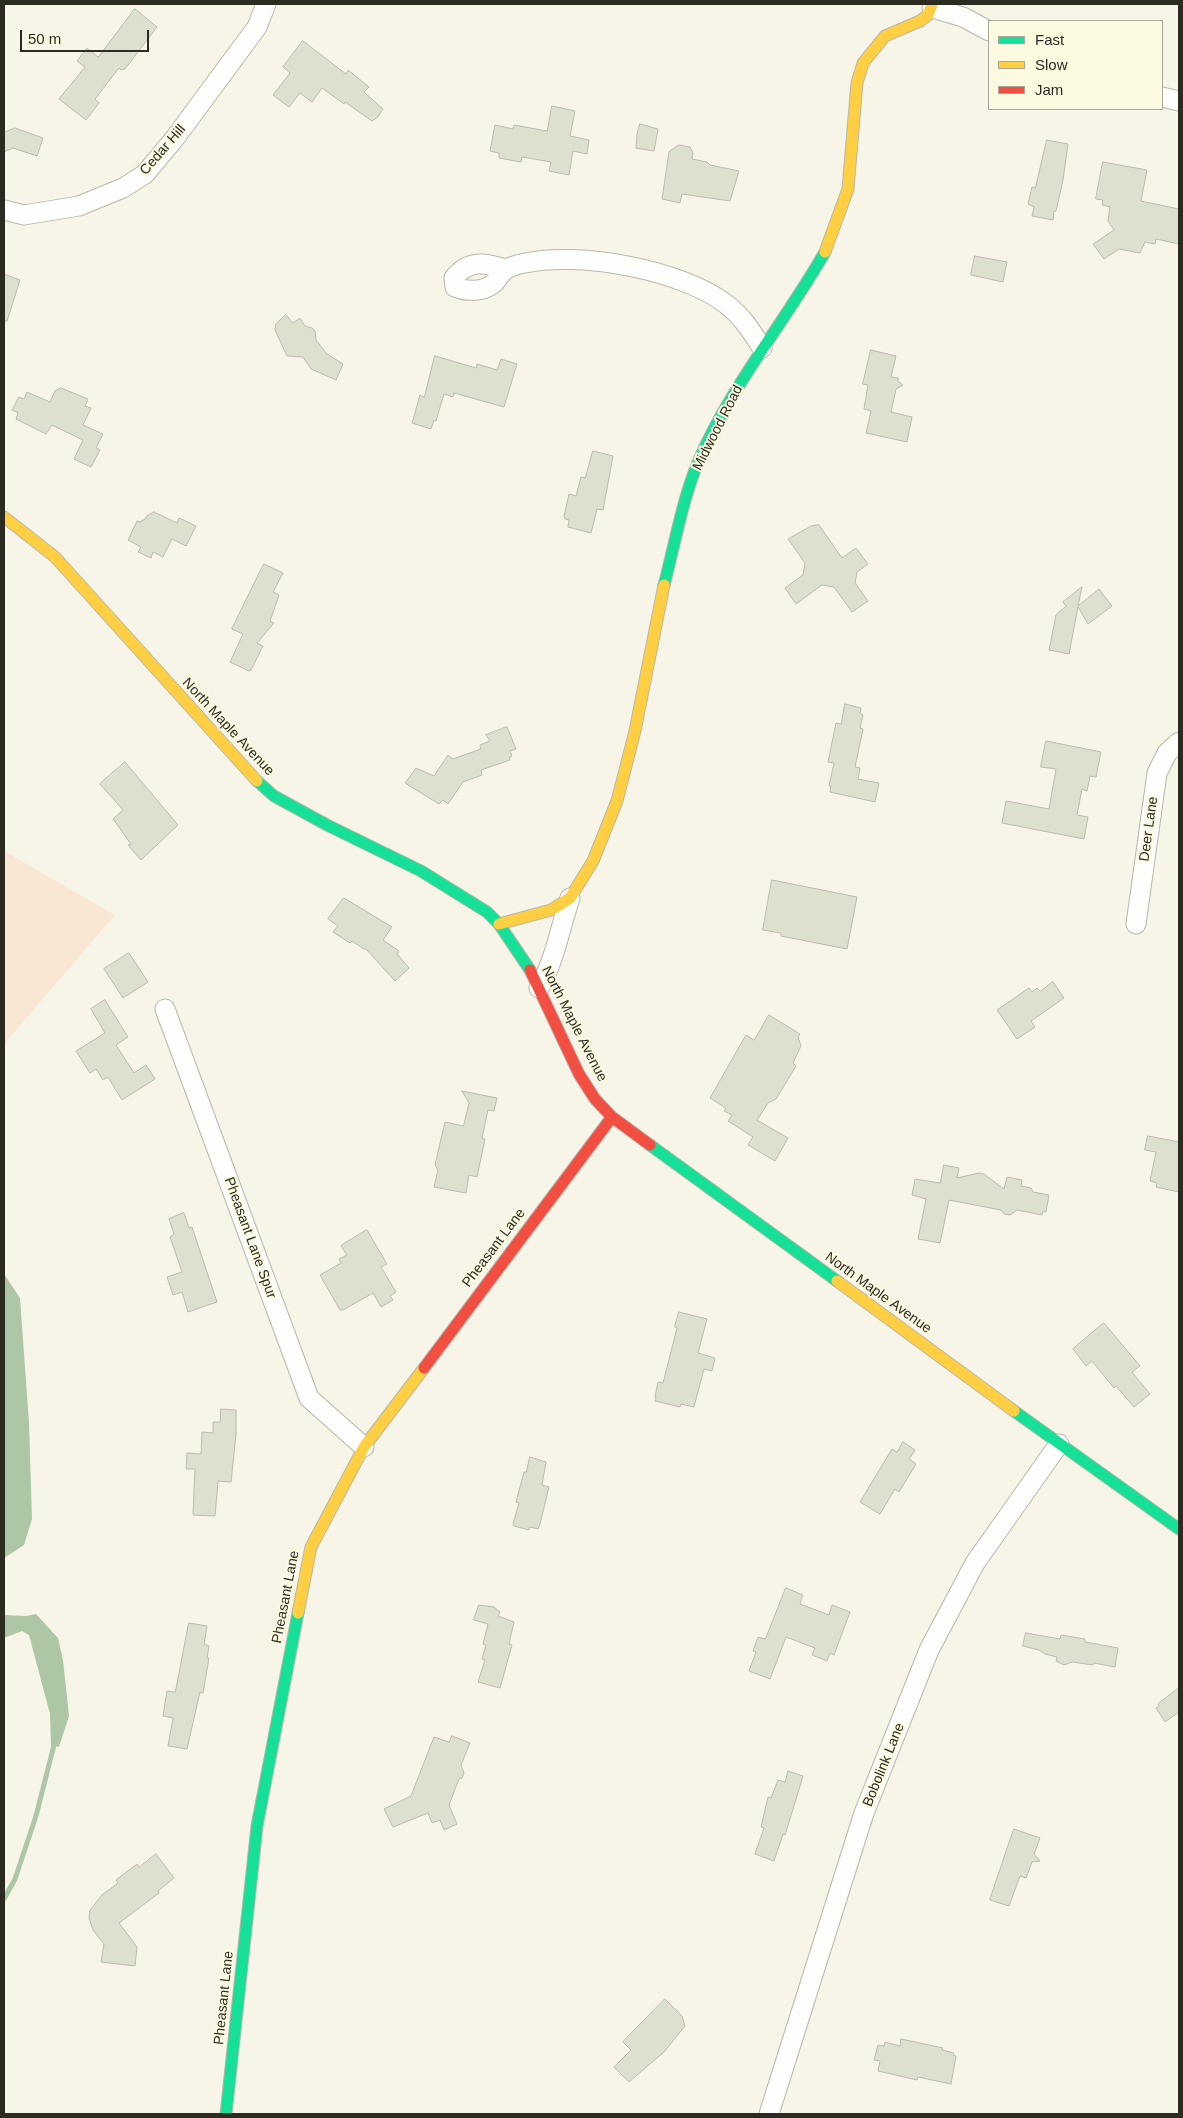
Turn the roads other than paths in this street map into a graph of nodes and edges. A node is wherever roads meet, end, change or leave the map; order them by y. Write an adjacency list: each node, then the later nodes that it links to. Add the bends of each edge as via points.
1 (266, 4): 6 (street, Cedar Hill, via 257,27 145,174 123,188 79,206 24,215)
2 (932, 6): 3 (street); 8 (street, Midwood Road, via 928,15 885,36 863,64 857,83 848,188 837,222 825,253)
3 (988, 30)
4 (1163, 97): 5 (street)
5 (1179, 101)
6 (4, 210)
7 (505, 270): 8 (street, via 525,263 555,259 625,265 664,274 726,304 743,320)
8 (762, 348): 11 (street, Midwood Road, via 717,425 688,491 658,610 635,731 616,801 593,861)
9 (4, 517): 12 (street, North Maple Avenue, via 55,557 228,752 274,796 421,871 487,912)
10 (1179, 742): 13 (street, Deer Lane, via 1167,753 1157,773)
11 (570, 898): 12 (street, Midwood Road, via 551,910); 14 (street, Midwood Road, via 554,953)
12 (499, 924): 14 (street, North Maple Avenue, via 526,962)
13 (1136, 924)
14 (539, 988): 16 (street, North Maple Avenue, via 579,1074 595,1099)
15 (165, 1009): 18 (street, Pheasant Lane Spur, via 309,1398)
16 (612, 1117): 17 (street, North Maple Avenue); 18 (street, Pheasant Lane)
17 (1058, 1444): 19 (street, North Maple Avenue); 21 (street, Bobolink Lane, via 975,1563 929,1650 864,1813)
18 (364, 1447): 20 (street, Pheasant Lane, via 311,1547 257,1826)
19 (1179, 1529)
20 (226, 2114)
21 (769, 2114)

